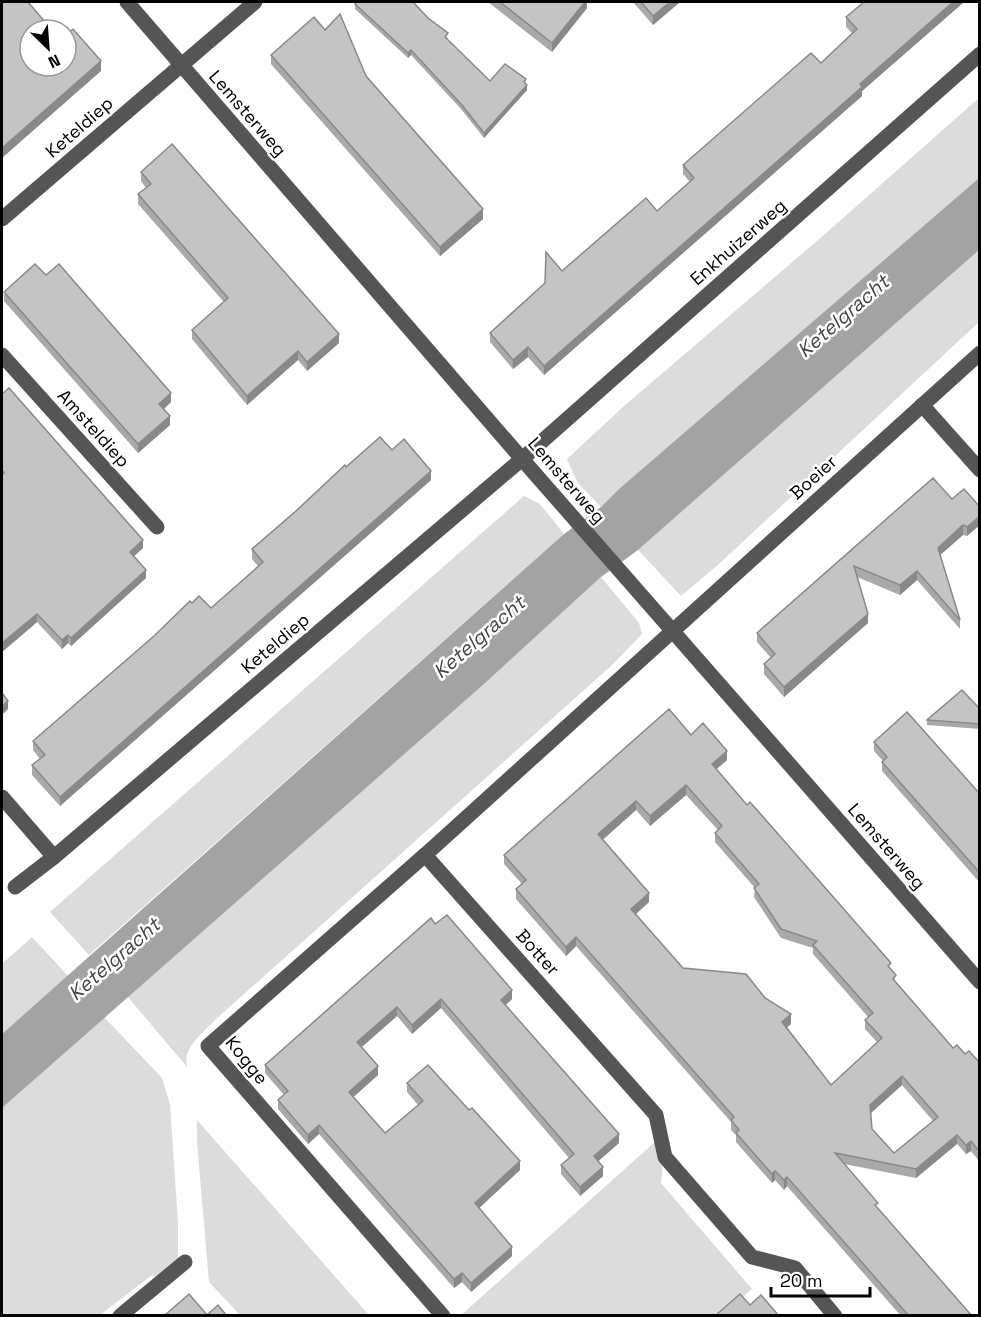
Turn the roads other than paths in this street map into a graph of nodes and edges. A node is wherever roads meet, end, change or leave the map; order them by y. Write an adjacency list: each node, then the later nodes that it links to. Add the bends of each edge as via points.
1 (127, 2): 4 (street, Lemsterweg)
2 (255, 2): 4 (street, Keteldiep)
3 (980, 54): 9 (street, Enkhuizerweg)
4 (182, 65): 5 (street, Keteldiep); 9 (street, Lemsterweg)
5 (2, 219)
6 (980, 353): 8 (street, Boeier)
7 (2, 354): 11 (street, Amsteldiep)
8 (922, 405): 10 (street); 12 (street, Boeier)
9 (522, 459): 12 (street, Lemsterweg); 15 (street, Keteldiep)
10 (980, 470)
11 (157, 528)
12 (673, 630): 14 (street); 17 (street, Lemsterweg)
13 (2, 797): 15 (street)
14 (425, 855): 20 (street, Kogge, via 207,1046); 21 (street, Botter, via 656,1115 665,1157 752,1257 795,1268)
15 (54, 857): 16 (street, Keteldiep)
16 (15, 887)
17 (980, 982)
18 (185, 1262): 19 (street)
19 (120, 1316)
20 (443, 1316)
21 (835, 1316)

